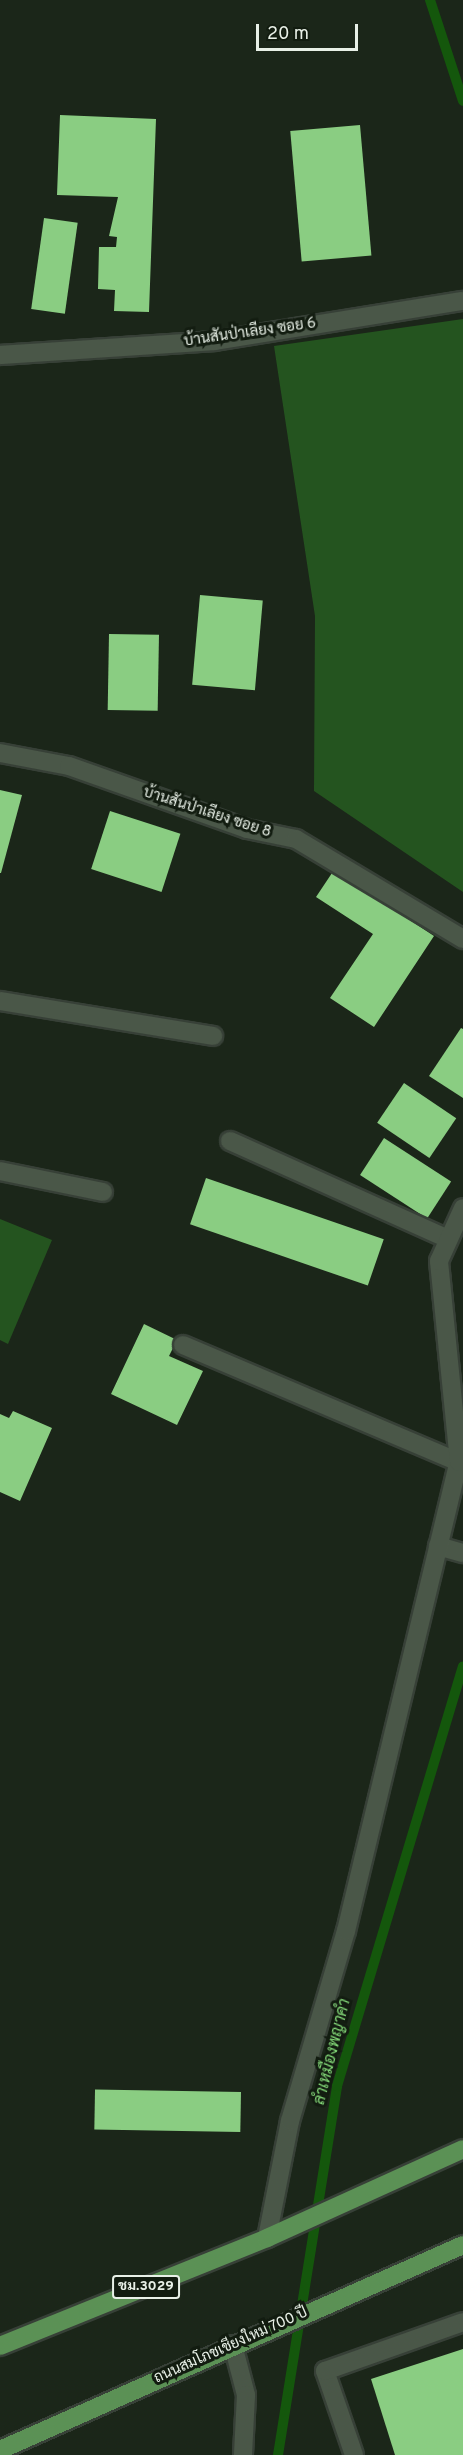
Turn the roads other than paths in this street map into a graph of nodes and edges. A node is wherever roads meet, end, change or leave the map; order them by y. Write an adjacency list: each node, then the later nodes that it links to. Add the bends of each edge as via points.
1 (463, 301): 2 (street, บ้านสันป่าเลียง ซอย 6, via 215,341)
2 (0, 355)
3 (0, 753): 4 (street, บ้านสันป่าเลียง ซอย 8, via 69,766 247,829 296,839)
4 (463, 939)
5 (0, 1001): 6 (street)
6 (213, 1036)
7 (230, 1141): 11 (street)
8 (0, 1171): 9 (street)
9 (103, 1192)
10 (463, 1208): 11 (street)
11 (448, 1239): 13 (street, via 439,1261)
12 (183, 1345): 13 (street)
13 (459, 1462): 14 (street)
14 (438, 1546): 15 (street); 17 (street, via 346,1931 290,2121)
15 (463, 1553)
16 (463, 2149): 17 (main road, ชม.3029)
17 (267, 2238): 21 (main road, ชม.3029)
18 (463, 2245): 20 (main road, ถนนสมโภชเชียงใหม่ 700 ปี)
19 (463, 2322): 24 (street, via 325,2371)
20 (233, 2344): 22 (main road, ถนนสมโภชเชียงใหม่ 700 ปี); 23 (street, via 246,2395)
21 (0, 2346)
22 (0, 2450)
23 (243, 2455)
24 (354, 2455)

